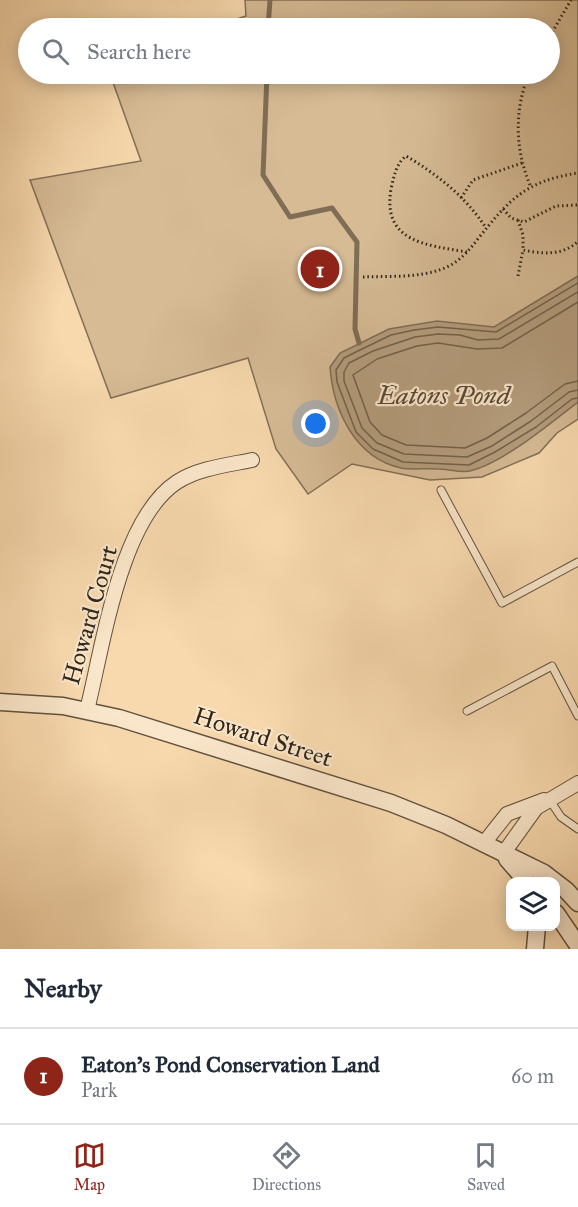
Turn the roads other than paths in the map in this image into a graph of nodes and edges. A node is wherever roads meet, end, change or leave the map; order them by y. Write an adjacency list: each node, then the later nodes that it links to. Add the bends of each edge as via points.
1 (252, 460): 5 (street, Howard Court, via 185,478 151,510 120,576)
2 (441, 490): 3 (lane, via 502,603)
3 (578, 562)
4 (0, 702): 5 (street, Howard Street)
5 (87, 710): 11 (street, Howard Street, via 391,803)
6 (467, 711): 7 (lane, via 552,666)
7 (578, 716)
8 (578, 783): 9 (street)
9 (549, 799): 10 (lane, via 561,817); 11 (street, via 507,814); 12 (street, via 530,816)
10 (578, 829)
11 (484, 843): 12 (street, Howard Street)
12 (502, 854): 13 (street, Howard Street); 14 (street, Howard Street, via 552,878)
13 (522, 877)
14 (578, 903)
15 (560, 922): 17 (street)
16 (537, 931): 18 (street)
17 (574, 946)
18 (535, 949)

